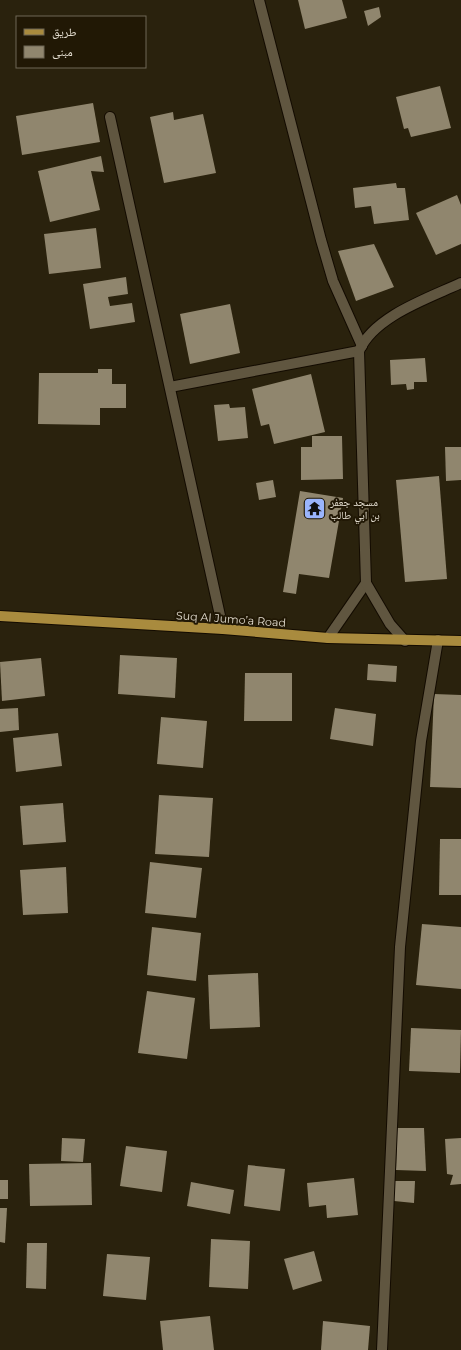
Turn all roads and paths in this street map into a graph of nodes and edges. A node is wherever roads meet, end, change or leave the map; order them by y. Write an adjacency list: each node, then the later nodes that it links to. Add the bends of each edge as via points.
1 (259, 0): 4 (street, via 320,240 333,281)
2 (110, 117): 5 (street)
3 (461, 283): 4 (street, via 398,312 370,336)
4 (361, 349): 5 (street); 6 (street)
5 (170, 387): 8 (street)
6 (366, 583): 9 (street); 11 (street, via 390,624)
7 (0, 616): 8 (main road, Suq Al Jumo’a Road)
8 (223, 629): 9 (main road, Suq Al Jumo’a Road)
9 (328, 638): 11 (main road, Suq Al Jumo’a Road)
10 (438, 640): 11 (main road, Suq Al Jumo’a Road); 12 (main road, Suq Al Jumo’a Road); 13 (street, via 421,741 400,947)
11 (404, 641)
12 (461, 641)
13 (382, 1350)

